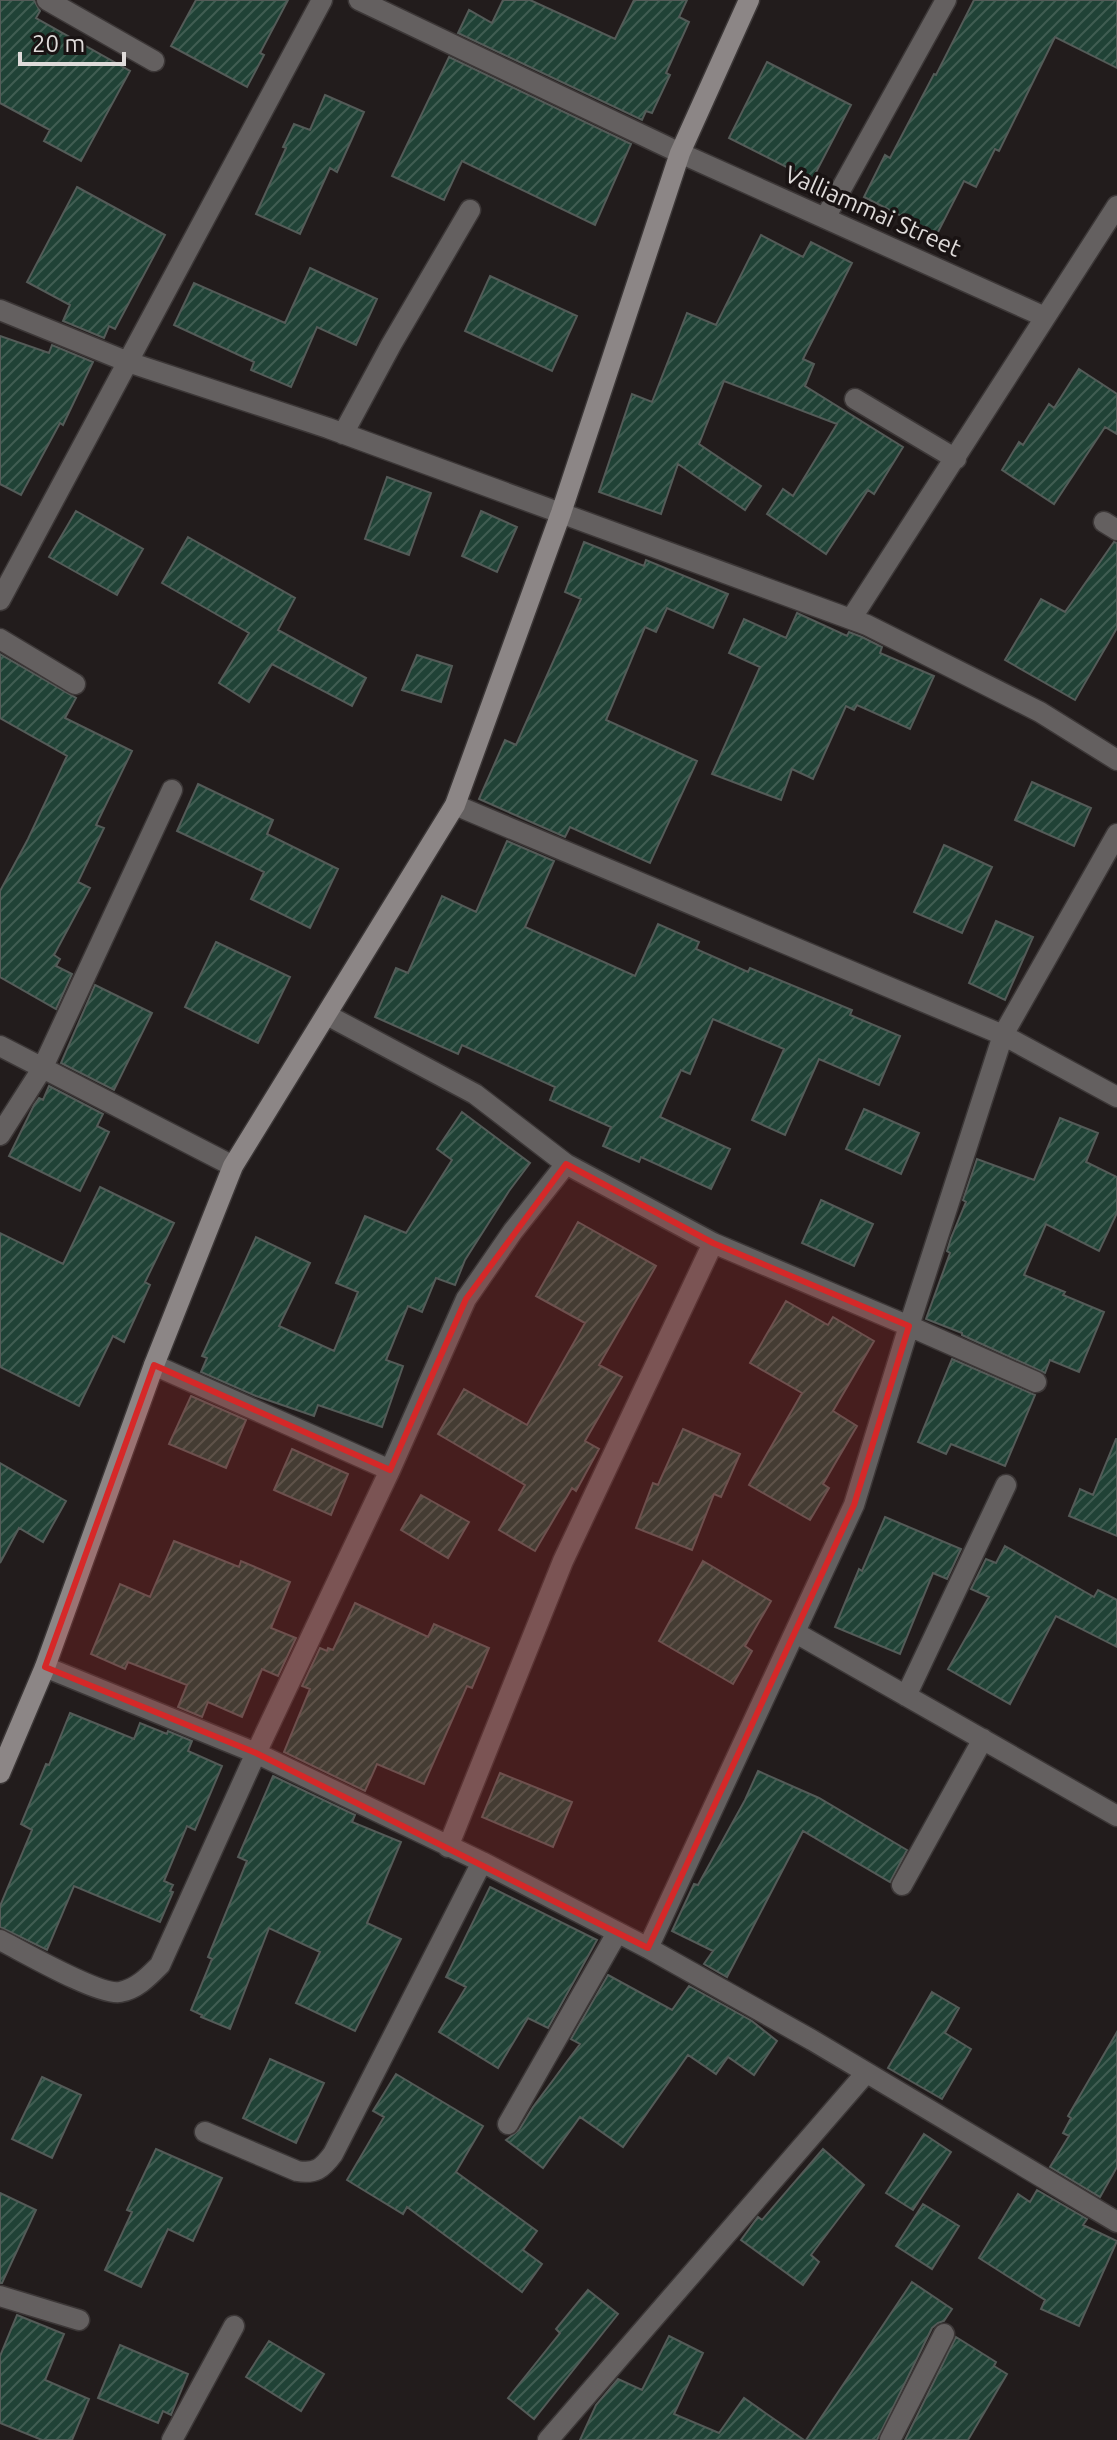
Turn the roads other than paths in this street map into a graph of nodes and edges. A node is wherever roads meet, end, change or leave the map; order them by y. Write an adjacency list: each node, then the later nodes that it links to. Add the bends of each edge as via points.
1 (47, 0): 6 (street)
2 (322, 0): 13 (street)
3 (359, 0): 7 (street, Valliammai Street)
4 (749, 0): 7 (street)
5 (946, 0): 10 (street)
6 (154, 61)
7 (680, 153): 10 (street, Valliammai Street); 17 (street)
8 (1117, 206): 12 (street)
9 (470, 210): 15 (street)
10 (825, 218): 12 (street, Valliammai Street)
11 (0, 310): 13 (street)
12 (1045, 317): 16 (street)
13 (128, 362): 15 (street); 18 (street)
14 (855, 399): 16 (street)
15 (343, 434): 17 (street)
16 (956, 459): 19 (street)
17 (561, 513): 19 (street); 24 (street)
18 (0, 600)
19 (851, 619): 22 (street, via 1040,712)
20 (0, 639): 21 (street)
21 (75, 684)
22 (1117, 760)
23 (172, 790): 29 (street)
24 (455, 805): 26 (street); 27 (street)
25 (1117, 834): 27 (street)
26 (327, 1015): 32 (street, via 475,1094); 33 (street)
27 (1003, 1035): 30 (street); 35 (street)
28 (0, 1046): 29 (street)
29 (42, 1069): 31 (street); 33 (street)
30 (1117, 1097)
31 (0, 1135)
32 (566, 1164): 34 (street); 38 (street, via 466,1299)
33 (233, 1166): 36 (street)
34 (713, 1243): 35 (street); 47 (street, via 563,1561)
35 (909, 1326): 37 (street); 40 (street, via 854,1505)
36 (154, 1365): 38 (street); 41 (street)
37 (1036, 1382)
38 (390, 1470): 44 (street)
39 (1006, 1485): 42 (street)
40 (796, 1633): 42 (street); 52 (street)
41 (45, 1667): 44 (street); 45 (street)
42 (906, 1696): 43 (street)
43 (983, 1739): 46 (street); 49 (street)
44 (256, 1753): 47 (street); 51 (street, via 160,1965 132,1989 116,1993 96,1988)
45 (0, 1773)
46 (1117, 1816)
47 (448, 1847): 48 (street)
48 (482, 1862): 50 (street); 55 (street, via 324,2166 311,2173 297,2171)
49 (902, 1885)
50 (617, 1933): 52 (street); 54 (street)
51 (0, 1940)
52 (648, 1948): 53 (street)
53 (866, 2073): 56 (street); 62 (street)
54 (508, 2124)
55 (205, 2132)
56 (1117, 2222)
57 (0, 2296): 58 (street)
58 (79, 2320)
59 (234, 2326): 61 (street)
60 (944, 2334): 63 (street)
61 (172, 2440)
62 (548, 2440)
63 (890, 2440)

